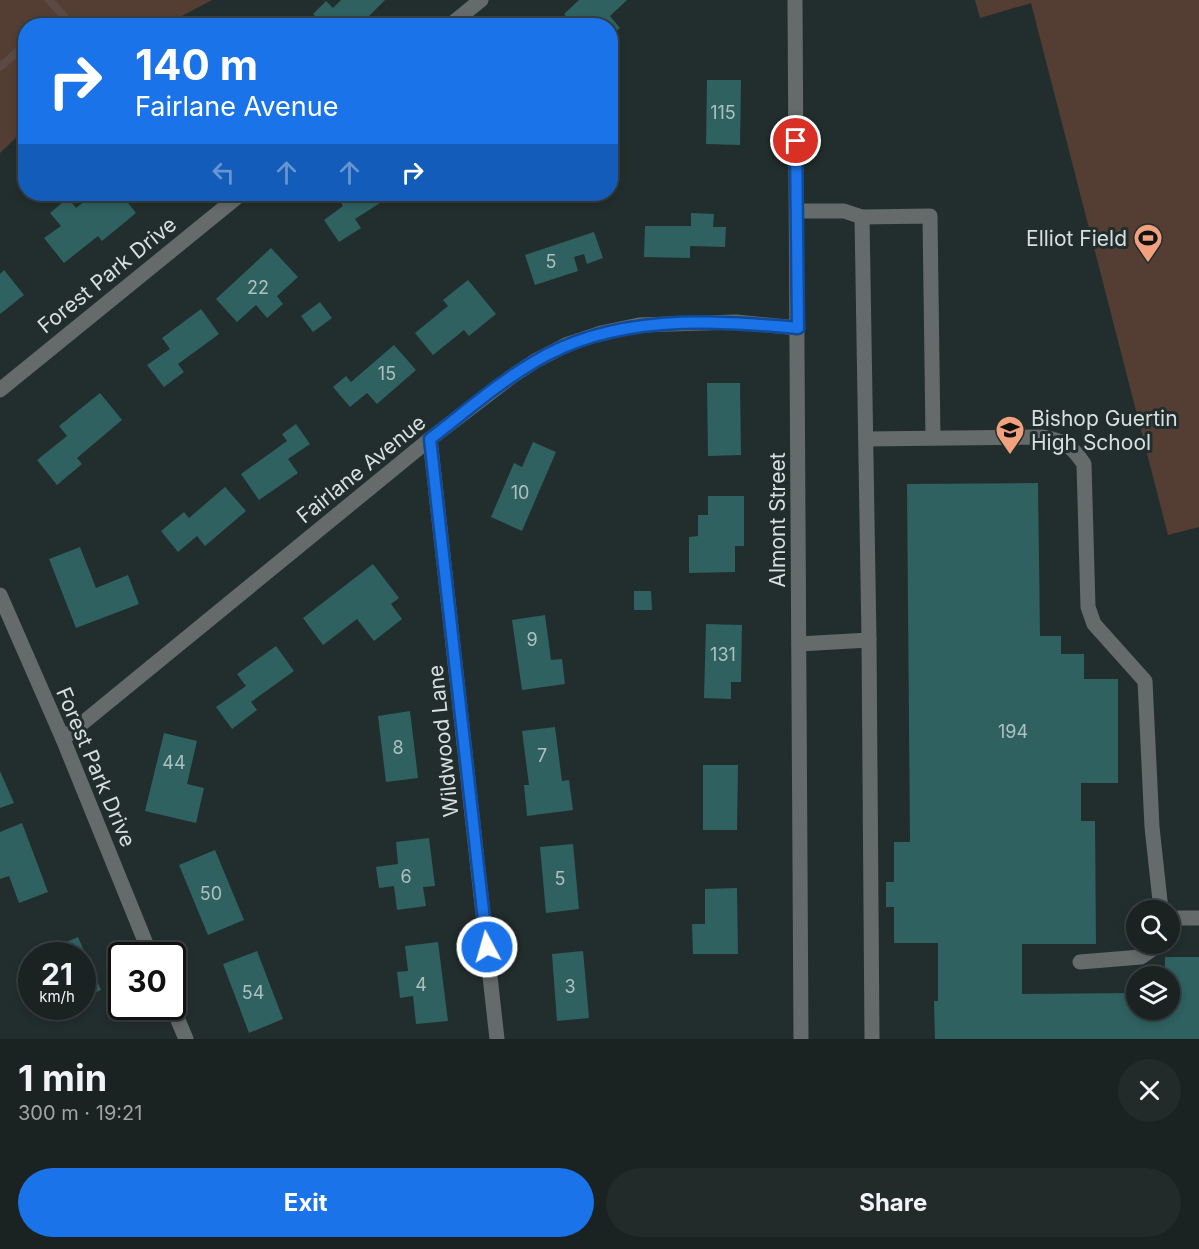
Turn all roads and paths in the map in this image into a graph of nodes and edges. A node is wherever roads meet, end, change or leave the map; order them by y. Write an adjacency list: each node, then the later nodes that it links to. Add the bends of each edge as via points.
1 (481, 0): 3 (street)
2 (795, 0): 5 (street, Almont Street)
3 (459, 18)
4 (232, 201): 8 (street, Forest Park Drive)
5 (797, 211): 6 (street, via 844,211); 7 (street, Almont Street)
6 (862, 217): 9 (street, via 930,216); 11 (street)
7 (798, 328): 10 (street, Fairlane Avenue, via 736,322 639,325 601,333 535,361); 14 (street, Almont Street)
8 (0, 390)
9 (933, 438): 11 (street); 16 (street, via 1042,437 1062,441 1084,464 1088,607 1094,624 1145,681 1150,806)
10 (430, 439): 15 (street, Fairlane Avenue); 24 (street, Wildwood Lane)
11 (866, 439): 13 (street)
12 (0, 595): 15 (street, Forest Park Drive)
13 (869, 640): 14 (street); 26 (street)
14 (799, 644): 25 (street, Almont Street)
15 (63, 739): 19 (street, Forest Park Drive)
16 (1160, 900)
17 (1180, 918): 18 (street)
18 (1199, 918)
19 (146, 942)
20 (1145, 954): 21 (street)
21 (1080, 962)
22 (178, 1020): 23 (street)
23 (186, 1039)
24 (497, 1039)
25 (801, 1039)
26 (872, 1039)

